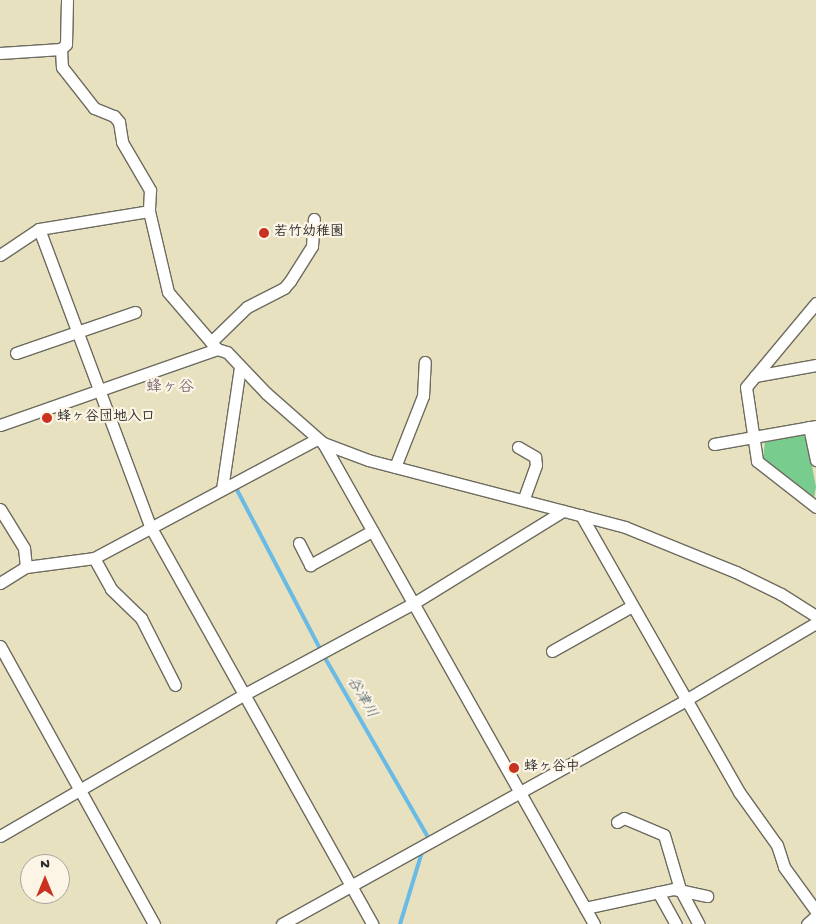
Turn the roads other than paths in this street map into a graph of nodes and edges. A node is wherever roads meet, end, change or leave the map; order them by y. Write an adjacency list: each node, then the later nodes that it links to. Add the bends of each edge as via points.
1 (67, 0): 2 (street, via 66,44)
2 (61, 49): 3 (street); 4 (street, via 62,67 94,108 114,116 119,122 122,142 150,190)
3 (0, 53)
4 (149, 211): 6 (street); 11 (street, via 168,292)
5 (314, 219): 11 (street, via 312,246 290,281 284,288 247,307)
6 (39, 229): 7 (street); 10 (street)
7 (0, 254)
8 (815, 306): 16 (street)
9 (135, 312): 10 (street)
10 (76, 332): 12 (street); 17 (street)
11 (214, 345): 15 (street, via 227,352); 17 (street)
12 (16, 353)
13 (425, 362): 25 (street, via 423,396)
14 (816, 365): 16 (street)
15 (240, 368): 21 (street); 26 (street)
16 (755, 376): 20 (street, via 746,387)
17 (98, 391): 18 (street); 32 (street)
18 (0, 425)
19 (813, 426): 20 (street); 24 (street)
20 (753, 437): 22 (street); 28 (street, via 757,461)
21 (320, 441): 25 (street); 26 (street); 33 (street)
22 (714, 444)
23 (518, 447): 27 (street, via 535,458 536,465)
24 (816, 460)
25 (395, 467): 27 (street)
26 (222, 489): 32 (street)
27 (523, 500): 30 (street)
28 (816, 507)
29 (0, 509): 36 (street, via 24,548)
30 (563, 511): 31 (street); 38 (street)
31 (581, 515): 39 (street); 40 (street, via 671,544 781,594)
32 (150, 526): 35 (street); 45 (street)
33 (372, 531): 34 (street, via 310,565); 38 (street)
34 (298, 544)
35 (94, 558): 36 (street); 44 (street, via 111,589 141,618)
36 (26, 567): 37 (street)
37 (0, 583)
38 (414, 603): 45 (street); 48 (street)
39 (632, 606): 43 (street); 46 (street)
40 (816, 616)
41 (816, 623): 46 (street)
42 (0, 646): 47 (street)
43 (552, 650)
44 (175, 684)
45 (243, 695): 47 (street); 51 (street)
46 (684, 701): 48 (street); 56 (street, via 738,792 776,845 784,867)
47 (79, 790): 50 (street); 58 (street)
48 (520, 792): 51 (street); 55 (street)
49 (617, 822): 52 (street, via 624,818 664,835)
50 (0, 836)
51 (350, 885): 59 (street); 60 (street)
52 (680, 889): 53 (street); 54 (street); 63 (street)
53 (658, 892): 55 (street); 62 (street)
54 (707, 896)
55 (585, 908): 61 (street)
56 (816, 911)
57 (816, 916): 64 (street)
58 (154, 924)
59 (282, 924)
60 (372, 924)
61 (594, 924)
62 (676, 924)
63 (699, 924)
64 (807, 924)

